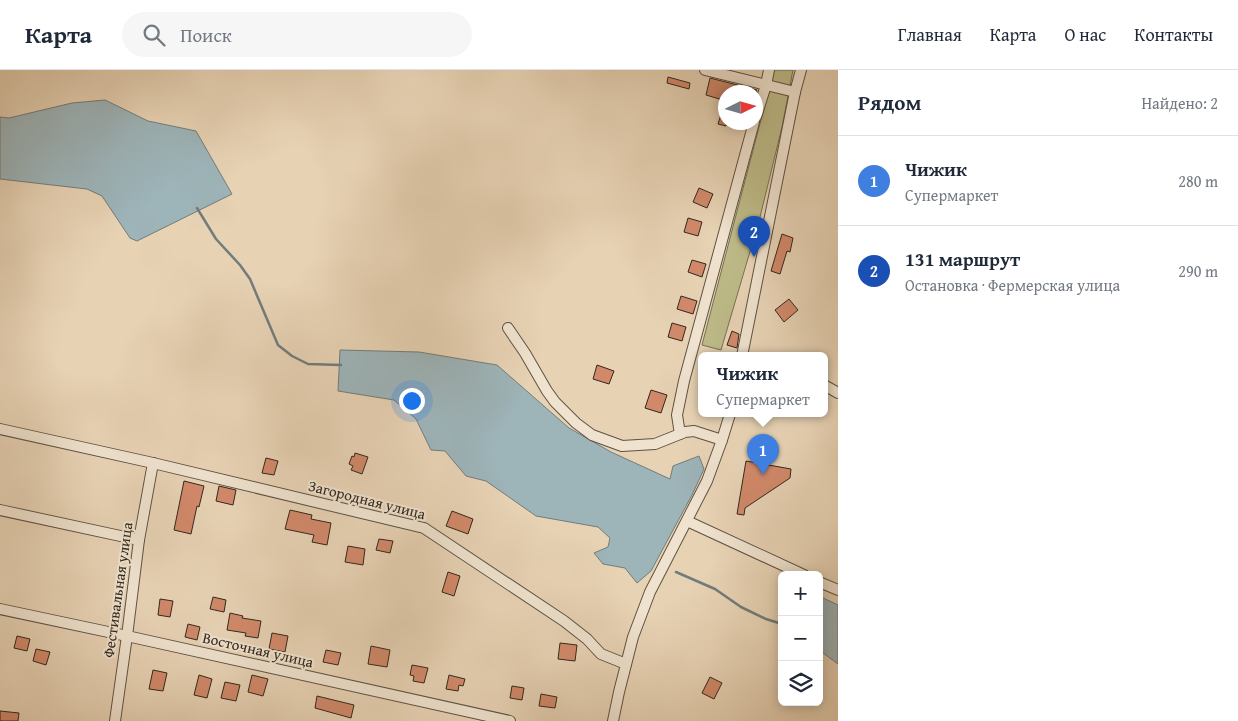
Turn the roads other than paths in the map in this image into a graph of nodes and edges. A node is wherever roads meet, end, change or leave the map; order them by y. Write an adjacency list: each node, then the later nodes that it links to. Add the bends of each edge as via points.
1 (705, 70): 4 (street)
2 (769, 70): 4 (street)
3 (801, 70): 5 (street)
4 (766, 85): 5 (street); 6 (street)
5 (794, 92): 9 (street)
6 (763, 95)
7 (752, 130): 12 (street, via 684,381 677,415)
8 (508, 328): 12 (street, via 547,391 576,423 592,435 622,446 655,444)
9 (743, 352)
10 (729, 417): 13 (street)
11 (0, 429): 14 (street, Загородная улица)
12 (680, 434): 13 (street, via 694,431)
13 (722, 440): 16 (street)
14 (153, 463): 17 (street, Фестивальная улица); 23 (street, Загородная улица, via 424,528 564,621 601,654)
15 (0, 510): 17 (street)
16 (687, 521): 18 (street); 23 (street, via 650,592)
17 (139, 540): 22 (street, Фестивальная улица)
18 (795, 571)
19 (823, 584): 20 (street)
20 (838, 590)
21 (0, 610): 22 (street, Восточная улица)
22 (128, 636): 24 (street, Фестивальная улица); 25 (street, Восточная улица)
23 (626, 664): 26 (street)
24 (115, 721)
25 (510, 721)
26 (613, 721)

